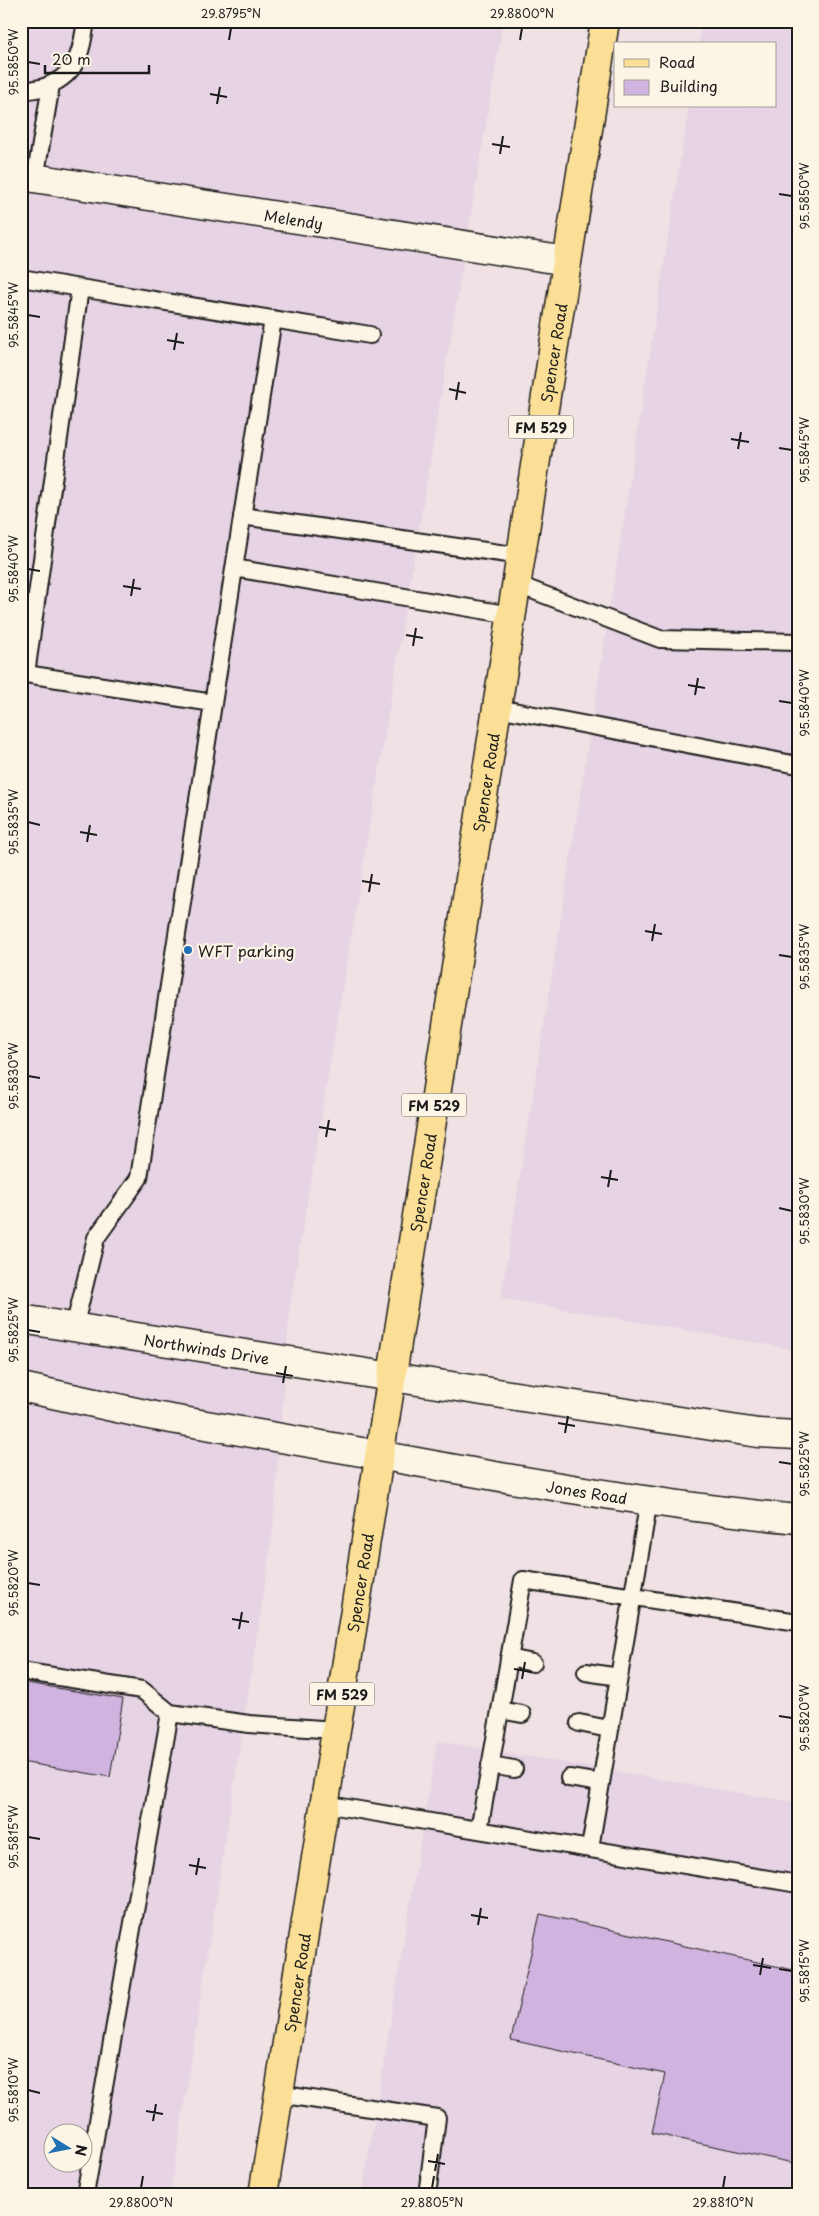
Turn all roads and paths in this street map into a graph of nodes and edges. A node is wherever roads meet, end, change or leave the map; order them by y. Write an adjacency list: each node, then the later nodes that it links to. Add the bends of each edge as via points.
1 (86, 21): 3 (lane, via 81,50 71,71)
2 (605, 21): 6 (main road, Spencer Road / FM 529)
3 (51, 84): 4 (lane); 5 (lane)
4 (21, 91)
5 (28, 178): 6 (street, Melendy)
6 (567, 261): 12 (main road, Spencer Road / FM 529)
7 (21, 278): 8 (lane)
8 (80, 288): 9 (lane); 17 (lane, via 26,674)
9 (273, 319): 10 (lane); 11 (lane)
10 (370, 335)
11 (242, 516): 12 (lane); 13 (lane)
12 (520, 556): 14 (main road, Spencer Road / FM 529)
13 (234, 568): 15 (lane); 17 (lane)
14 (516, 584): 15 (main road, Spencer Road / FM 529); 16 (lane, via 660,639)
15 (511, 614): 18 (main road, Spencer Road / FM 529)
16 (798, 642)
17 (213, 703): 21 (lane, via 139,1178 96,1238)
18 (497, 708): 19 (lane); 22 (main road, Spencer Road / FM 529)
19 (798, 765)
20 (21, 1319): 21 (street, Northwinds Drive)
21 (74, 1328): 22 (street, Northwinds Drive)
22 (392, 1376): 24 (street, via 758,1433); 25 (main road, Spencer Road / FM 529)
23 (21, 1387): 25 (street, via 154,1416)
24 (798, 1435)
25 (379, 1455): 26 (street, Jones Road); 40 (main road, Spencer Road / FM 529)
26 (649, 1500): 27 (street, Jones Road); 28 (lane)
27 (798, 1519)
28 (632, 1597): 29 (lane); 30 (lane, via 523,1580); 34 (lane)
29 (798, 1622)
30 (509, 1658): 31 (lane); 35 (lane)
31 (533, 1663)
32 (21, 1671): 36 (lane, via 142,1690)
33 (586, 1672): 34 (lane)
34 (619, 1677): 39 (lane)
35 (500, 1710): 37 (lane); 41 (lane)
36 (170, 1713): 40 (lane, via 249,1724); 50 (lane)
37 (522, 1714)
38 (579, 1724): 39 (lane)
39 (609, 1729): 44 (lane)
40 (336, 1730): 45 (main road, Spencer Road / FM 529)
41 (490, 1765): 42 (lane); 46 (lane)
42 (514, 1769)
43 (569, 1778): 44 (lane)
44 (600, 1783): 47 (lane)
45 (324, 1804): 46 (lane); 49 (main road, Spencer Road / FM 529)
46 (479, 1830): 47 (lane)
47 (590, 1848): 48 (lane)
48 (798, 1884)
49 (278, 2094): 51 (main road, Spencer Road / FM 529); 52 (lane, via 437,2118)
50 (85, 2195)
51 (263, 2195)
52 (427, 2195)

